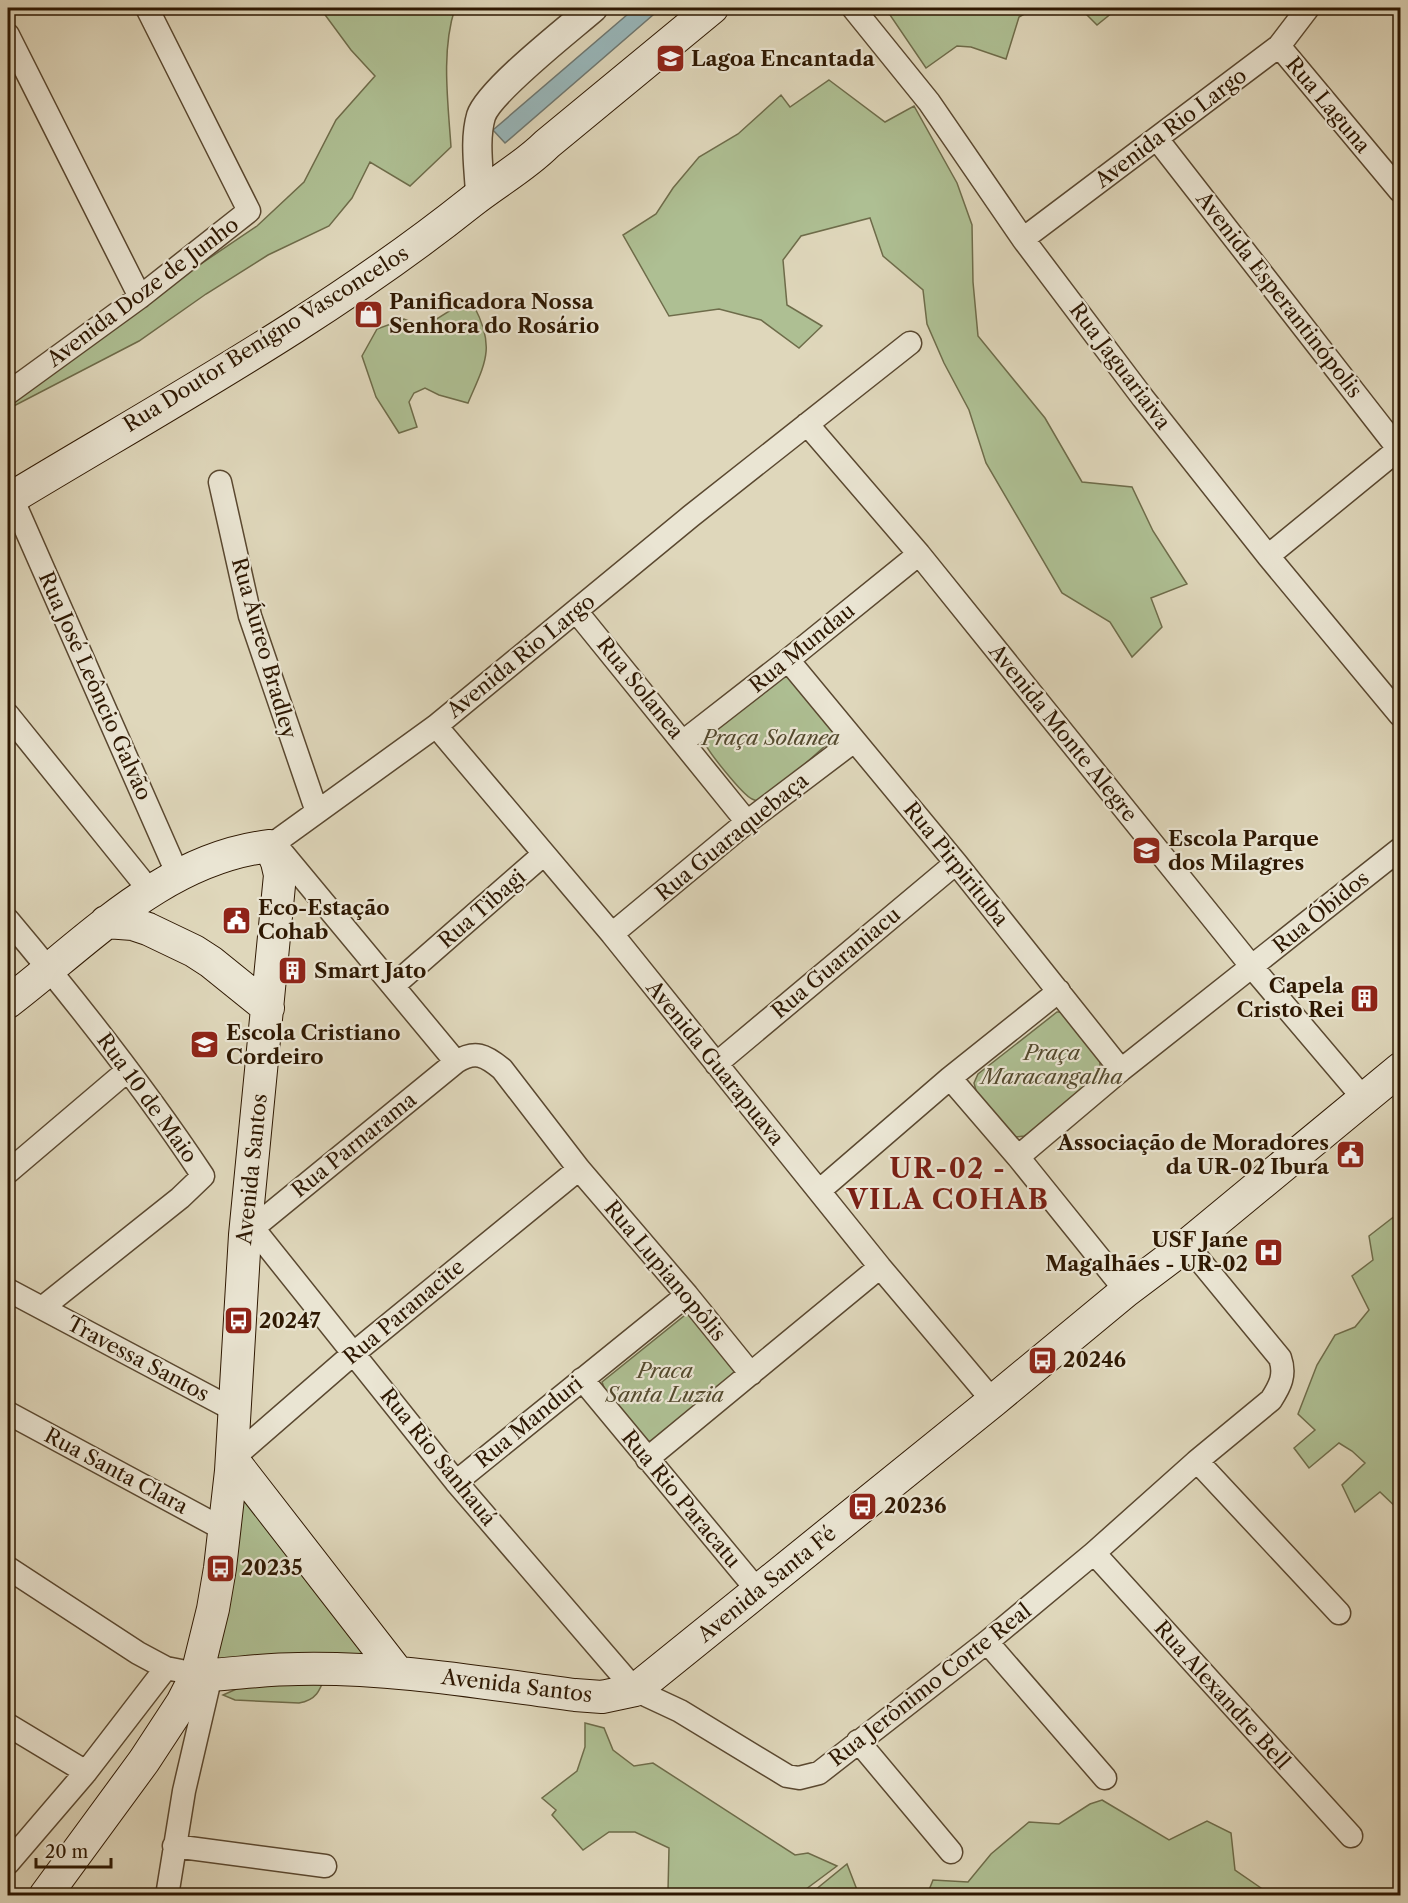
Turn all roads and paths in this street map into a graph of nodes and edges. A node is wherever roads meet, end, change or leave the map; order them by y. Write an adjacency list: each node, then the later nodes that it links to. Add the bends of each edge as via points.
1 (147, 8): 12 (street, Avenida Doze de Junho, via 249,211)
2 (593, 8): 10 (street, via 500,90 483,111 479,135)
3 (712, 8): 10 (main road, Rua Doutor Benígno Vasconcelos, via 532,159)
4 (853, 8): 11 (street, Rua Jaguariaiva, via 929,102)
5 (1308, 8): 7 (street, Avenida Rio Largo)
6 (8, 35): 12 (street)
7 (1279, 46): 8 (street, Avenida Rio Largo); 9 (street, Rua Laguna)
8 (1157, 139): 11 (street, Avenida Rio Largo); 16 (street, Avenida Esperantinópolis)
9 (1401, 191)
10 (480, 194): 18 (main road, Rua Doutor Benígno Vasconcelos, via 371,278)
11 (1023, 239): 20 (street, Rua Jaguariaiva)
12 (140, 297): 14 (street, Avenida Doze de Junho)
13 (910, 343): 15 (street, Avenida Rio Largo)
14 (8, 393)
15 (807, 424): 19 (street, Avenida Monte Alegre); 21 (street, Avenida Rio Largo)
16 (1400, 450): 20 (street)
17 (220, 482): 28 (street, Rua Áureo Bradley, via 250,616)
18 (10, 499): 34 (street, Rua José Leôncio Galvão)
19 (919, 554): 22 (street, Rua Mundau); 39 (street, Avenida Monte Alegre)
20 (1268, 556): 24 (street, Rua Jaguariaiva)
21 (576, 611): 25 (street, Avenida Rio Largo); 26 (street, Rua Solanea)
22 (788, 660): 26 (street, Rua Mundau); 27 (street, Rua Pirpirituba)
23 (8, 715): 35 (street)
24 (1401, 715)
25 (436, 726): 28 (street, Avenida Rio Largo); 32 (street, Avenida Guarapuava)
26 (684, 741): 29 (street, Rua Solanea)
27 (854, 741): 29 (street, Rua Guaraquebaça); 33 (street, Rua Pirpirituba)
28 (317, 812): 30 (street, Avenida Rio Largo)
29 (747, 822): 38 (street, Rua Guaraquebaça)
30 (272, 844): 34 (main road, Avenida Rio Largo, via 234,852); 41 (street); 44 (main road, Avenida Santos, via 280,875)
31 (1401, 849): 39 (street, Rua Óbidos)
32 (544, 854): 38 (street, Avenida Guarapuava); 41 (street, Rua Tibagi)
33 (956, 863): 42 (street, Rua Pirpirituba); 46 (street, Rua Guaraniacu)
34 (178, 875): 35 (main road, Avenida Rio Largo)
35 (150, 891): 37 (main road, Avenida Rio Largo)
36 (8, 920): 40 (street, Rua 10 de Maio)
37 (106, 922): 40 (main road, Avenida Rio Largo); 44 (main road, via 133,924 194,951)
38 (612, 934): 46 (street, Avenida Guarapuava)
39 (1252, 967): 49 (street, Rua Óbidos); 51 (street, Avenida Monte Alegre)
40 (50, 970): 43 (main road, Avenida Rio Largo); 48 (street, Rua 10 de Maio)
41 (393, 986): 45 (street)
42 (1059, 991): 49 (street, Rua Pirpirituba); 50 (street)
43 (8, 1002)
44 (268, 1008): 56 (main road, Avenida Santos)
45 (456, 1062): 53 (street, Rua Lupianopôlis, via 477,1055 501,1069); 56 (street, Rua Parnarama)
46 (716, 1065): 55 (street, Avenida Guarapuava)
47 (1401, 1069): 51 (main road, Avenida Santa Fé)
48 (128, 1070): 54 (street); 62 (street, Rua 10 de Maio, via 203,1176)
49 (1121, 1070): 52 (street, Rua Óbidos)
50 (950, 1078): 52 (street); 55 (street)
51 (1364, 1099): 57 (main road, Avenida Santa Fé)
52 (1018, 1157): 60 (street)
53 (579, 1169): 61 (street, Rua Lupianopôlis); 63 (street, Rua Paranacite)
54 (8, 1172)
55 (819, 1191): 58 (street, Avenida Guarapuava)
56 (249, 1232): 63 (street, Rua Rio Sanhauá); 67 (main road, Avenida Santos)
57 (1187, 1245): 60 (main road, Avenida Santa Fé); 71 (street, Rua Jerônimo Corte Real, via 1280,1358 1283,1375 1263,1408)
58 (880, 1268): 64 (street); 66 (street, Avenida Guarapuava)
59 (8, 1290): 62 (street, Travessa Santos)
60 (1126, 1291): 66 (main road, Avenida Santa Fé)
61 (687, 1294): 64 (street, Rua Lupianopôlis); 65 (street, Rua Manduri)
62 (42, 1308): 67 (street, Travessa Santos)
63 (354, 1353): 69 (street, Rua Paranacite); 72 (street, Rua Rio Sanhauá)
64 (751, 1374): 70 (street)
65 (582, 1379): 70 (street, Rua Rio Paracatu); 72 (street, Rua Manduri)
66 (993, 1401): 76 (main road, Avenida Santa Fé)
67 (234, 1410): 69 (main road, Avenida Santos)
68 (8, 1413): 73 (street, Rua Santa Clara)
69 (231, 1459): 73 (main road, Avenida Santos); 80 (main road)
70 (647, 1459): 76 (street, Rua Rio Paracatu)
71 (1197, 1461): 74 (street, Rua Jerônimo Corte Real); 77 (street)
72 (456, 1482): 82 (street, Rua Rio Sanhauá)
73 (225, 1530): 81 (main road, Avenida Santos)
74 (1094, 1553): 78 (street, Rua Jerônimo Corte Real); 87 (street, Rua Alexandre Bell)
75 (8, 1569): 79 (street)
76 (758, 1591): 82 (main road, Avenida Santa Fé)
77 (1339, 1614)
78 (987, 1642): 84 (street, Rua Jerônimo Corte Real); 86 (street)
79 (166, 1668): 81 (street); 85 (street)
80 (398, 1673): 81 (main road, Avenida Santos, via 297,1669); 82 (main road, Avenida Santos, via 575,1695 602,1696)
81 (204, 1674): 88 (street); 92 (main road)
82 (635, 1690): 84 (street, Rua Jerônimo Corte Real, via 680,1711 788,1776 799,1778 819,1773)
83 (8, 1725): 85 (street)
84 (858, 1742): 89 (street)
85 (86, 1772): 90 (street)
86 (1105, 1778)
87 (1351, 1836)
88 (174, 1846): 91 (street); 93 (street)
89 (951, 1852)
90 (8, 1863)
91 (325, 1866)
92 (45, 1896)
93 (166, 1896)

